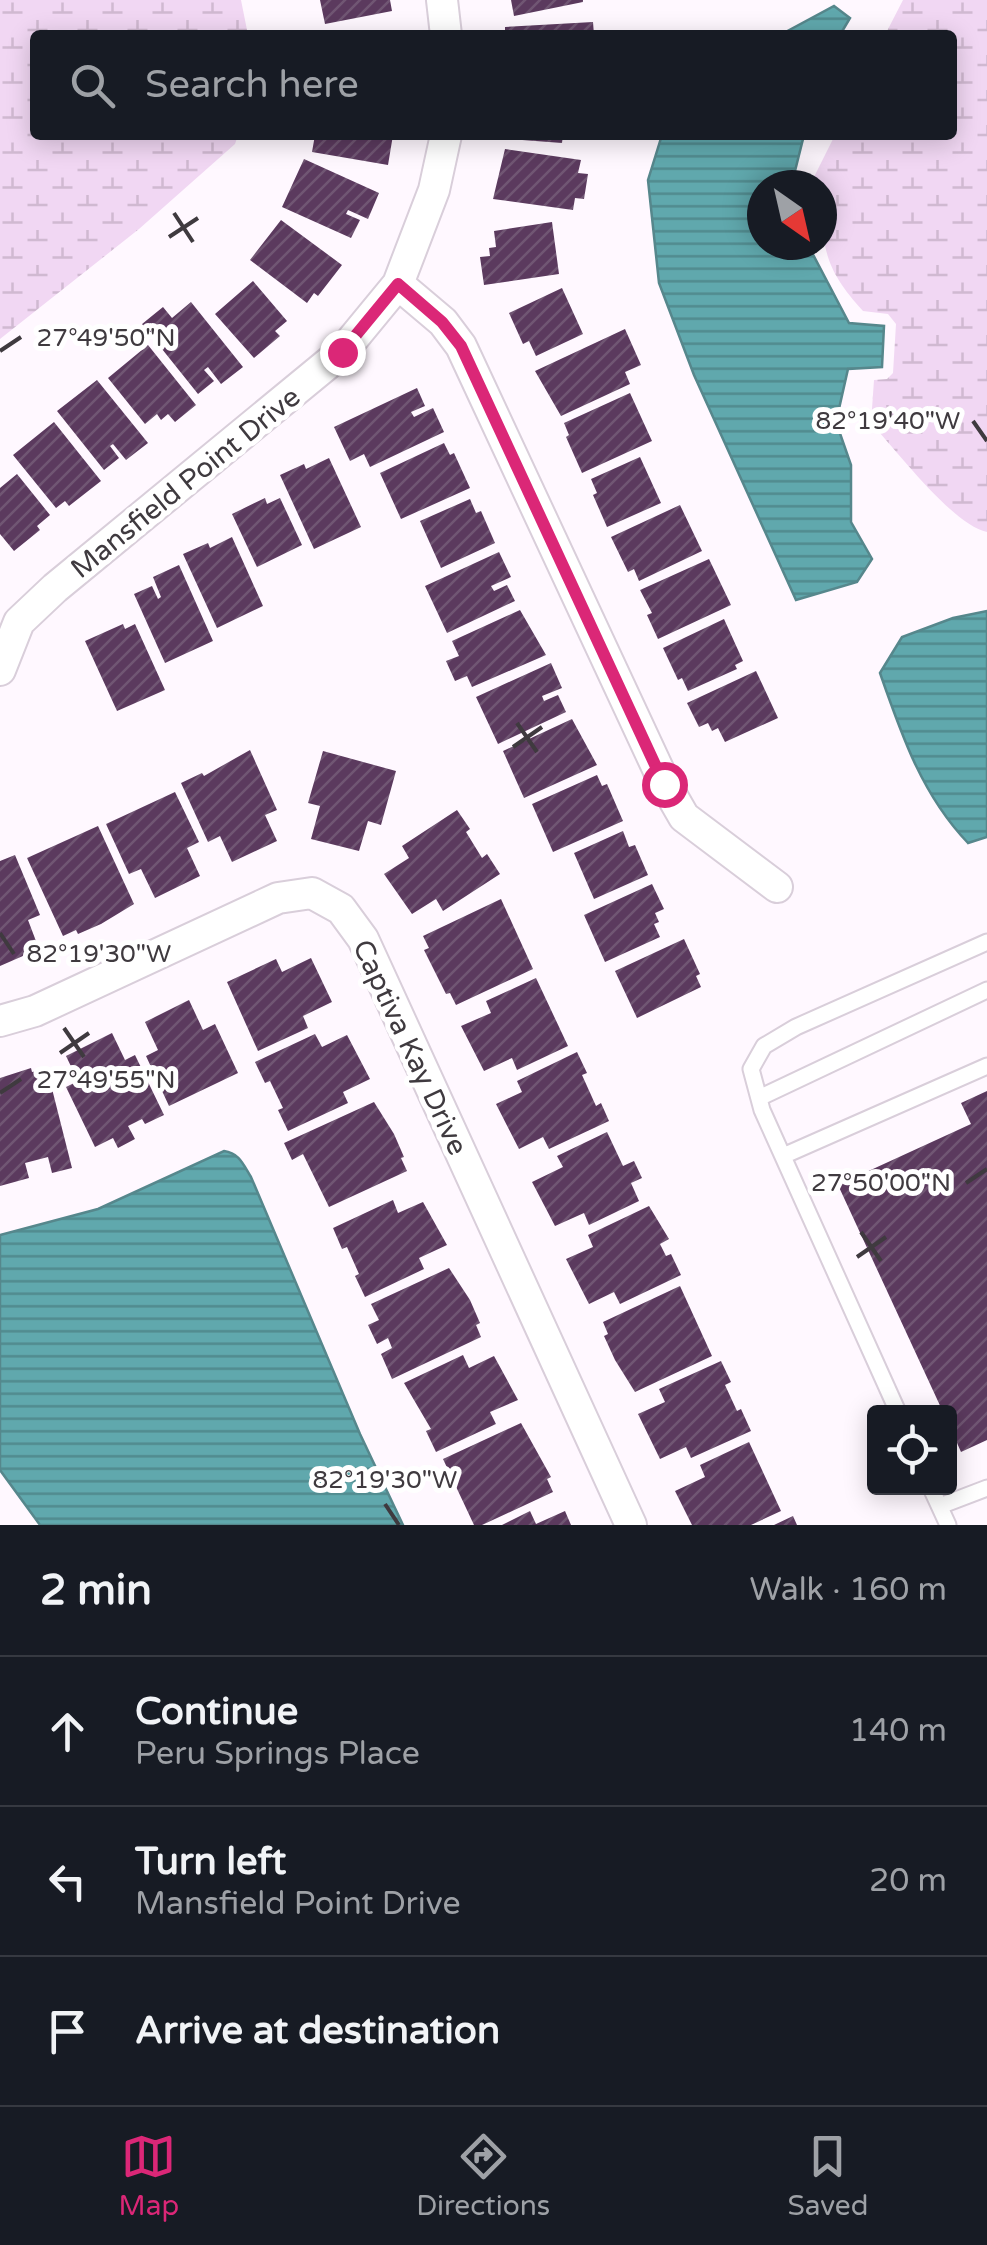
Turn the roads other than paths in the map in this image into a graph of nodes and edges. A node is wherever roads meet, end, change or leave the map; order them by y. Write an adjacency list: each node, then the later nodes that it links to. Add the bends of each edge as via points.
1 (442, 0): 2 (street)
2 (445, 30)
3 (445, 140): 4 (street, Mansfield Point Drive, via 434,190)
4 (398, 284): 5 (street, Mansfield Point Drive, via 342,352 31,611); 6 (street, via 461,346 684,817)
5 (0, 670)
6 (778, 887)
7 (987, 942): 11 (lane, via 764,1046 750,1069)
8 (987, 990): 11 (lane)
9 (0, 1021): 17 (street, Captiva Kay Drive, via 35,1011 278,898 312,894 341,910 363,940)
10 (987, 1066): 12 (lane)
11 (759, 1098): 12 (lane)
12 (783, 1156): 13 (lane)
13 (895, 1405)
14 (987, 1488): 16 (lane)
15 (934, 1495): 16 (lane)
16 (940, 1506): 18 (lane)
17 (631, 1525)
18 (948, 1525)

